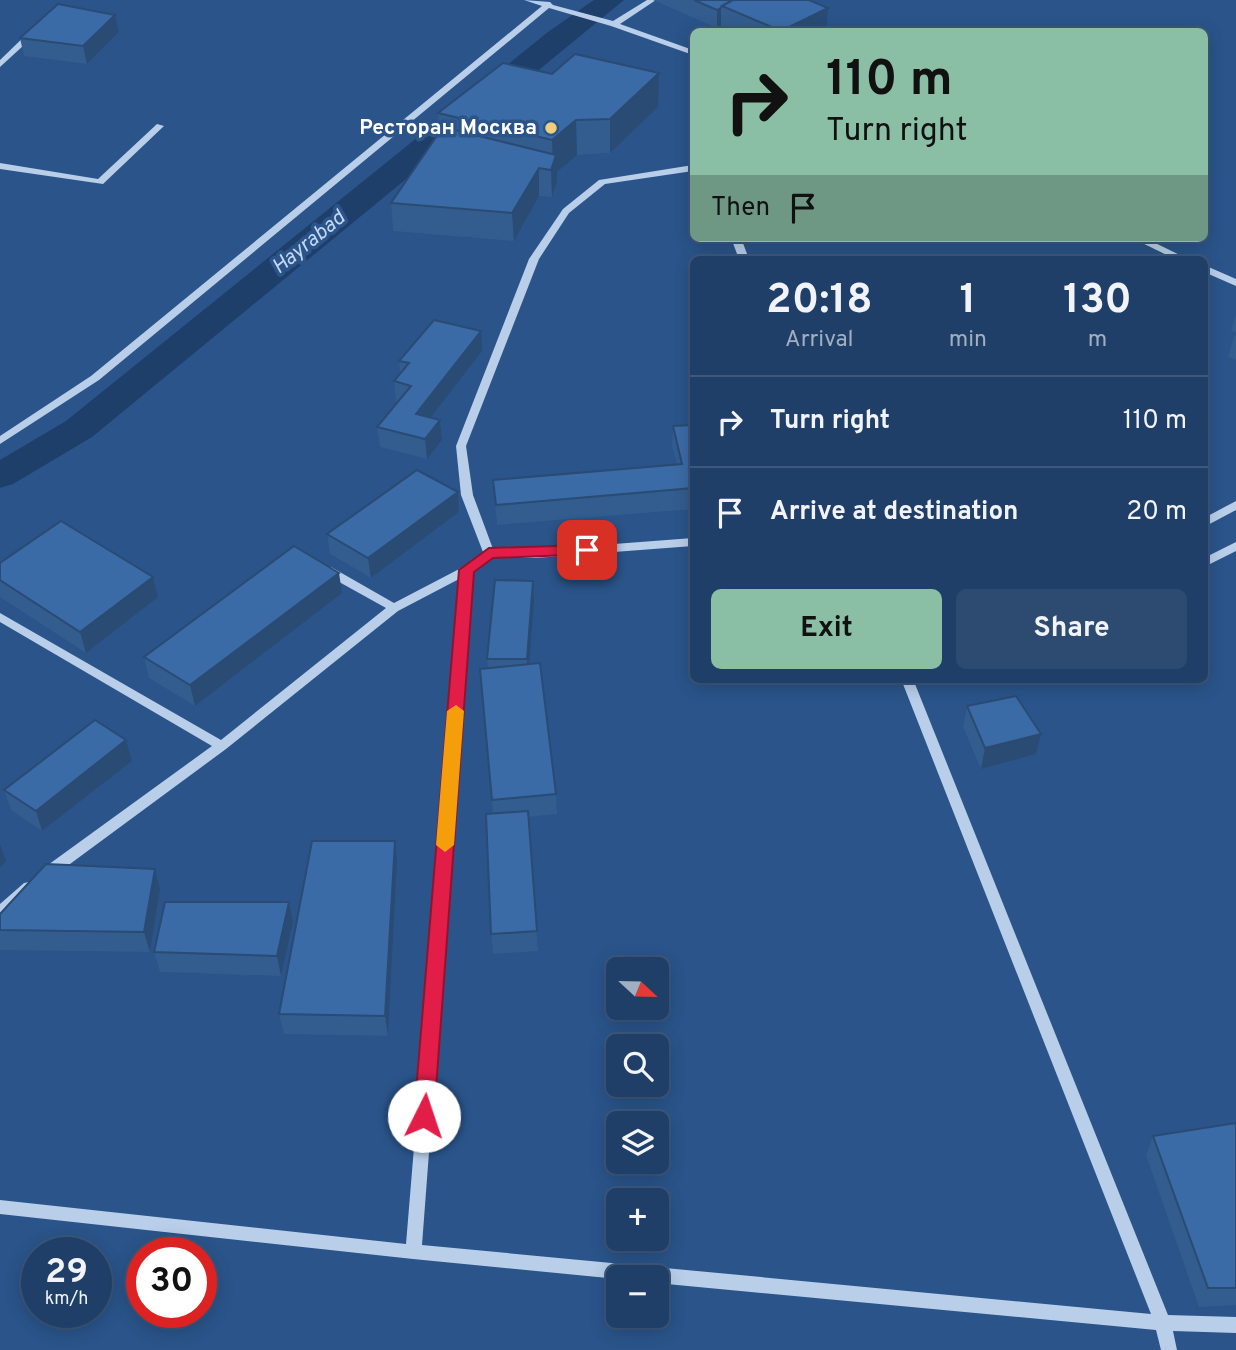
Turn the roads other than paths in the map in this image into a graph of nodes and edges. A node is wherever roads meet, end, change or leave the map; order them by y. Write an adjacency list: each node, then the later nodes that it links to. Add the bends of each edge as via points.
1 (528, 0): 3 (street)
2 (652, 0): 4 (street)
3 (553, 5): 4 (street); 15 (street, via 95,379)
4 (610, 23): 6 (street)
5 (38, 28): 7 (street)
6 (690, 52)
7 (0, 65)
8 (160, 126): 9 (lane, via 100,182)
9 (0, 166)
10 (690, 168): 20 (street, via 602,182 566,211 534,259 461,446 467,495)
11 (1146, 242): 12 (street)
12 (1177, 256)
13 (1208, 270): 14 (street)
14 (1236, 283)
15 (0, 441)
16 (1236, 505): 17 (street)
17 (1208, 521)
18 (690, 542): 20 (street)
19 (1236, 546): 21 (street)
20 (489, 553): 23 (street)
21 (1208, 561)
22 (315, 563): 24 (street)
23 (467, 570): 24 (street); 30 (street)
24 (394, 608): 27 (street)
25 (0, 617): 27 (street)
26 (909, 683): 31 (street)
27 (222, 747): 28 (street)
28 (0, 912)
29 (0, 1207): 30 (street)
30 (413, 1252): 31 (street)
31 (1163, 1323): 32 (street); 33 (street)
32 (1236, 1325)
33 (1169, 1350)

